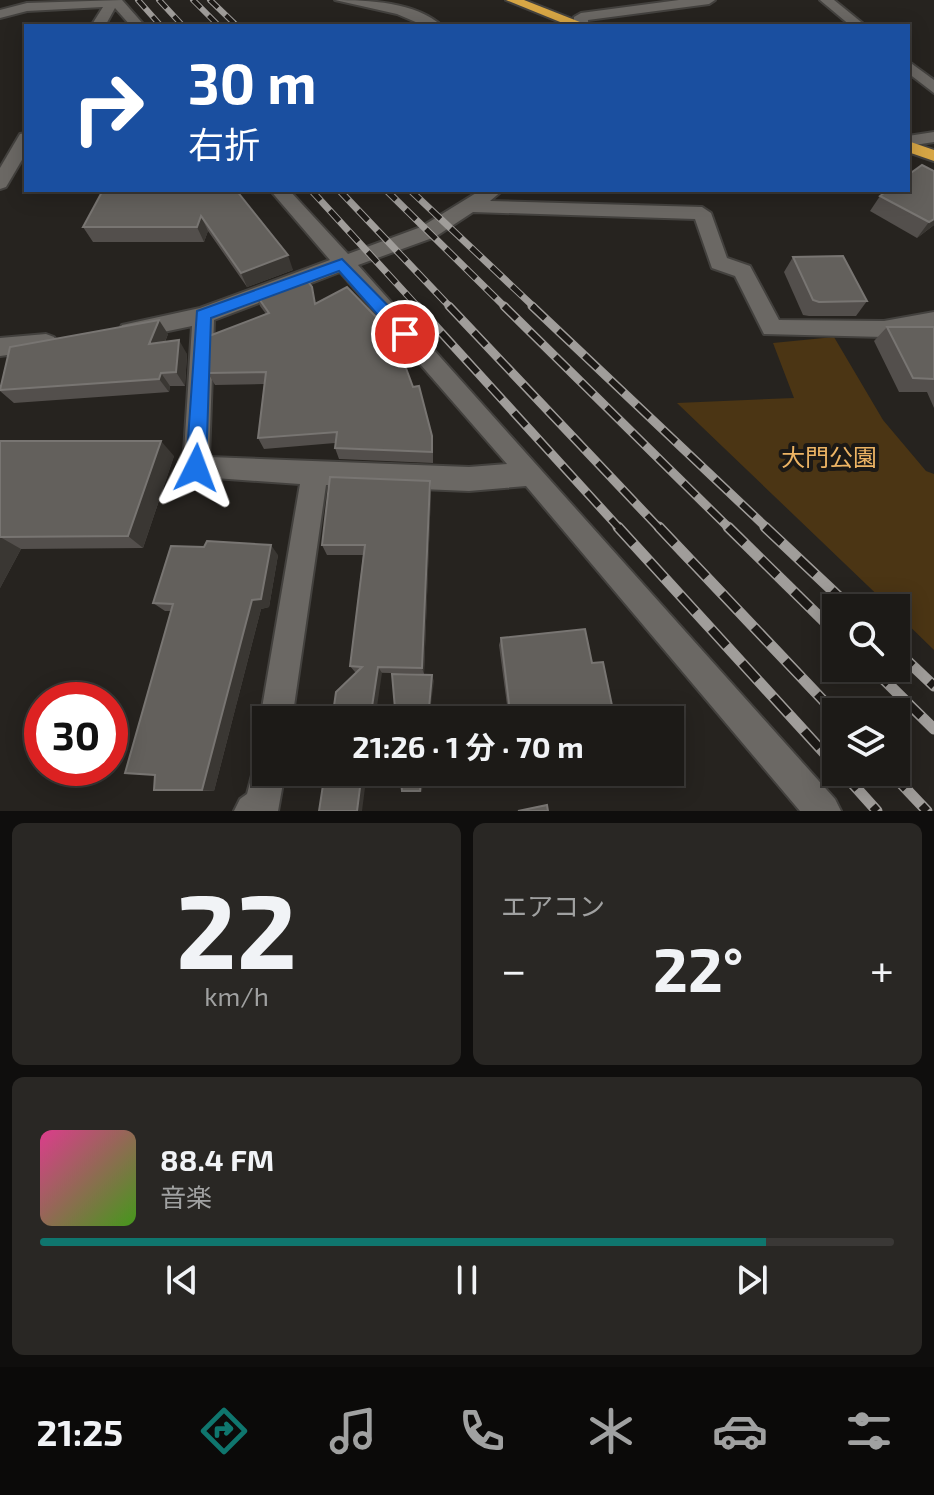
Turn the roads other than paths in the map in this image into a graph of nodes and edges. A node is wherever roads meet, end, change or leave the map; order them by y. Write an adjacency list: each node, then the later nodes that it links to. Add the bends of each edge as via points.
1 (341, 0): 12 (street, via 399,11)
2 (512, 0): 13 (highway)
3 (595, 0): 8 (street)
4 (709, 0): 7 (street)
5 (826, 0): 15 (street)
6 (115, 2): 9 (street, via 27,7); 10 (street); 11 (street)
7 (669, 3): 8 (street)
8 (621, 11): 14 (street, via 581,17)
9 (0, 14)
10 (99, 24)
11 (136, 24)
12 (430, 24)
13 (577, 24)
14 (582, 24)
15 (856, 24)
16 (910, 67): 17 (street)
17 (934, 88)
18 (934, 137): 20 (street)
19 (24, 141): 23 (street)
20 (910, 143)
21 (910, 144): 22 (highway)
22 (934, 156)
23 (0, 183)
24 (281, 192): 27 (street)
25 (491, 192): 26 (street)
26 (470, 206): 27 (street, via 428,232); 29 (street, via 702,213 719,263 743,271 772,328 884,329)
27 (342, 264): 28 (street); 33 (street)
28 (203, 315): 30 (street); 34 (street, via 196,468)
29 (934, 320)
30 (106, 336)
31 (71, 341): 32 (street)
32 (0, 347)
33 (532, 474): 34 (street, via 469,479); 38 (street)
34 (314, 475): 35 (street)
35 (278, 706)
36 (266, 786): 37 (street, via 263,804)
37 (252, 811)
38 (823, 811)

